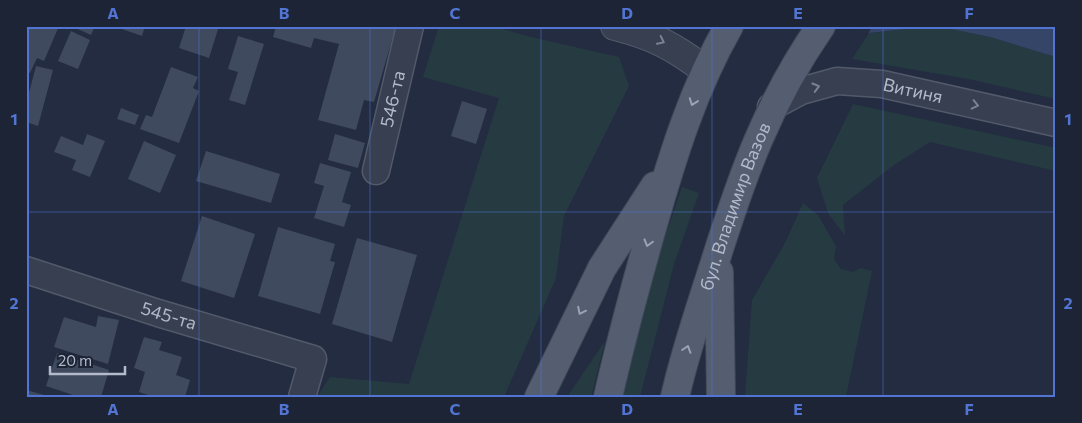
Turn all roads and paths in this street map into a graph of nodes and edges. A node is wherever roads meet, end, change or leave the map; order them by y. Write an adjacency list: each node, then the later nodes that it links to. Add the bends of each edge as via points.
1 (410, 26): 9 (street, 546-та)
2 (615, 26): 5 (street, one-way to 5, via 647,34 678,50)
3 (729, 26): 5 (main road)
4 (813, 37): 6 (main road, бул. Владимир Вазов)
5 (705, 70): 8 (main road, one-way to 8)
6 (772, 107): 7 (street, Витиня, one-way to 7, via 801,91 837,81 882,84); 10 (main road, бул. Владимир Вазов, via 741,179)
7 (1056, 124)
8 (671, 163): 13 (main road, one-way to 13, via 602,268); 14 (main road, one-way to 14, via 622,334)
9 (376, 171)
10 (718, 250): 15 (main road, бул. Владимир Вазов, one-way to 10); 16 (main road)
11 (26, 270): 12 (street, 545-та, via 313,359)
12 (302, 397)
13 (539, 397)
14 (608, 397)
15 (675, 397)
16 (721, 397)

